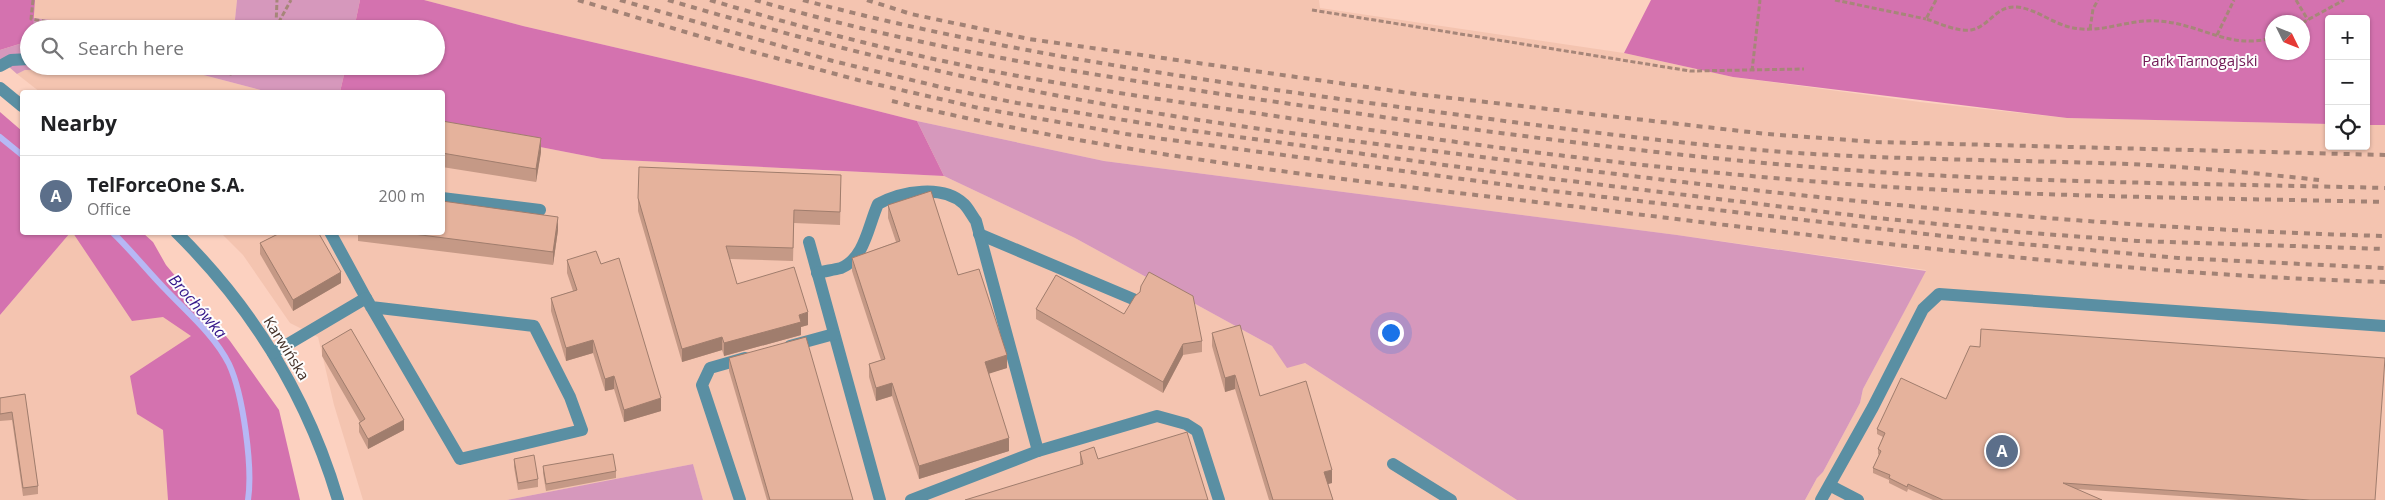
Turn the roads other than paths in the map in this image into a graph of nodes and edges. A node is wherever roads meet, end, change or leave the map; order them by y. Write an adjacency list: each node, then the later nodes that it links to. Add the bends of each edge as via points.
1 (20, 60): 2 (street)
2 (0, 66)
3 (0, 88): 4 (street)
4 (20, 104)
5 (445, 198): 6 (street)
6 (540, 210)
7 (979, 234): 11 (street, via 976,221 965,205 950,195 932,192 892,196 878,204 854,260 840,268); 12 (street); 19 (street)
8 (179, 235): 17 (street, Karwińska, via 225,286)
9 (332, 235): 13 (street)
10 (809, 242): 11 (street)
11 (817, 273): 15 (street)
12 (1133, 300)
13 (369, 302): 13 (street, via 460,458 582,430 570,397 534,326); 17 (street)
14 (2385, 326): 21 (street, via 1939,294 1923,309)
15 (834, 334): 16 (street); 24 (street)
16 (777, 349)
17 (273, 353): 22 (street, Karwińska, via 313,428)
18 (758, 354): 23 (street, via 710,368 702,386)
19 (1038, 451): 25 (street); 26 (street, via 1157,416 1186,424 1197,431)
20 (1394, 464): 27 (street)
21 (1831, 486): 28 (street); 29 (street)
22 (338, 500)
23 (740, 500)
24 (880, 500)
25 (911, 500)
26 (1219, 500)
27 (1451, 500)
28 (1821, 500)
29 (1858, 500)

